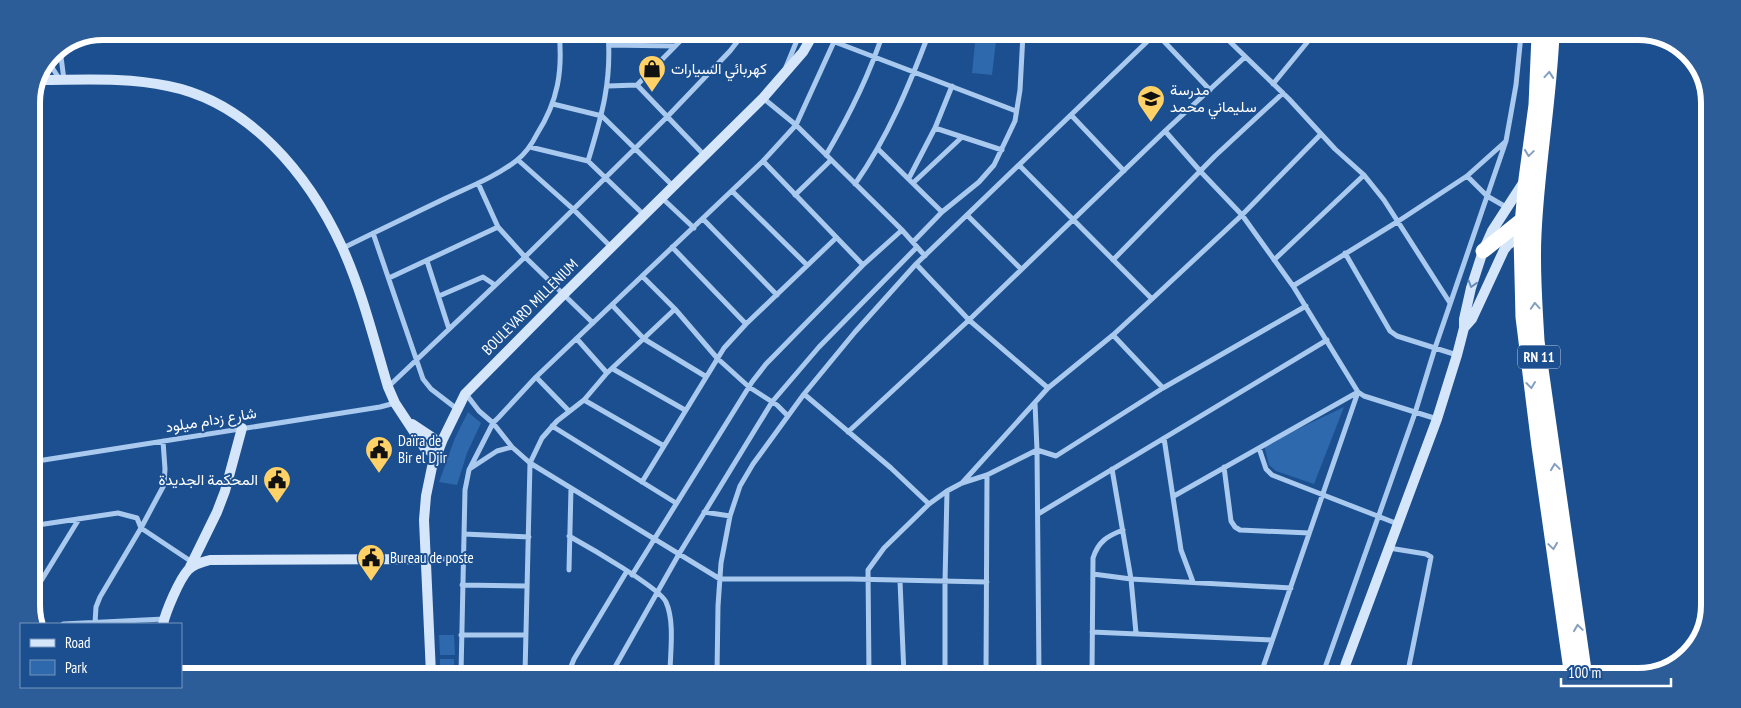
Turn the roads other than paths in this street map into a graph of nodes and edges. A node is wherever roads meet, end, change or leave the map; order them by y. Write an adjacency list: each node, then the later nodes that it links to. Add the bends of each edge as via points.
1 (559, 40): 35 (street, via 560,65)
2 (609, 40): 18 (street)
3 (681, 40): 19 (street)
4 (739, 40): 39 (street)
5 (797, 40): 25 (street)
6 (810, 40): 25 (main road, BOULEVARD MILLENIUM)
7 (881, 40): 21 (street)
8 (926, 40): 24 (street)
9 (1023, 40): 36 (street)
10 (1150, 40): 38 (street)
11 (1162, 40): 32 (street)
12 (1228, 40): 22 (street)
13 (1309, 40): 28 (street)
14 (1520, 40): 45 (street)
15 (1539, 40): 62 (highway, RN 11, one-way to 62, via 1536,105)
16 (1552, 40): 235 (highway, RN 11, one-way to 16, via 1537,341 1534,296 1536,196)
17 (834, 42): 21 (street); 40 (street)
18 (609, 45): 19 (street); 29 (street)
19 (675, 46): 30 (street)
20 (60, 56): 27 (street)
21 (875, 57): 24 (street); 50 (street, via 844,125)
22 (1245, 57): 28 (street); 32 (street)
23 (52, 66): 27 (street)
24 (915, 72): 31 (street); 48 (street)
25 (783, 76): 34 (main road, BOULEVARD MILLENIUM)
26 (45, 80): 27 (main road)
27 (62, 80): 89 (main road, via 125,80 170,86 213,101 233,112 284,156 321,208)
28 (1273, 84): 33 (street)
29 (608, 86): 30 (street); 37 (street)
30 (637, 86): 39 (street)
31 (952, 86): 36 (street); 41 (street)
32 (1210, 90): 42 (street)
33 (1283, 93): 43 (street); 58 (street)
34 (763, 98): 40 (street); 51 (main road, BOULEVARD MILLENIUM)
35 (553, 104): 37 (street); 46 (street)
36 (1016, 111): 49 (street)
37 (602, 116): 47 (street); 54 (street)
38 (1072, 116): 56 (street); 57 (street)
39 (667, 117): 47 (street); 51 (street)
40 (796, 125): 50 (street); 55 (street)
41 (935, 128): 44 (street); 63 (street)
42 (1164, 131): 57 (street); 58 (street)
43 (1321, 134): 59 (street); 76 (street)
44 (962, 137): 49 (street); 63 (street)
45 (1506, 141): 60 (street); 69 (street)
46 (530, 146): 52 (street); 54 (street)
47 (636, 148): 61 (street); 66 (street)
48 (878, 149): 63 (street); 65 (street)
49 (1002, 150): 73 (street, via 979,182)
50 (826, 155): 53 (street)
51 (705, 156): 66 (main road, BOULEVARD MILLENIUM)
52 (518, 160): 64 (street); 72 (street)
53 (831, 160): 65 (street); 68 (street)
54 (588, 161): 61 (street)
55 (763, 161): 67 (street); 68 (street)
56 (1018, 165): 75 (street); 79 (street)
57 (1124, 171): 79 (street)
58 (1200, 172): 76 (street); 95 (street)
59 (1364, 175): 80 (street); 96 (street)
60 (1467, 176): 69 (street); 80 (street)
61 (605, 178): 72 (street); 74 (street)
62 (1526, 179): 71 (main road); 78 (highway, RN 11)
63 (911, 181): 73 (street)
64 (478, 184): 81 (street); 84 (street)
65 (855, 184): 83 (street)
66 (674, 186): 70 (main road, BOULEVARD MILLENIUM)
67 (732, 191): 77 (street); 99 (street)
68 (795, 195): 86 (street)
69 (1487, 196): 71 (street); 110 (street)
70 (662, 198): 74 (main road, BOULEVARD MILLENIUM); 82 (street)
71 (1506, 207): 91 (main road)
72 (573, 209): 90 (street); 94 (street)
73 (942, 212): 87 (street)
74 (645, 215): 90 (main road, BOULEVARD MILLENIUM)
75 (967, 215): 93 (street); 101 (street)
76 (1242, 215): 96 (street); 109 (street)
77 (703, 219): 82 (street); 107 (street)
78 (1523, 219): 85 (highway, RN 11); 91 (highway)
79 (1072, 220): 95 (street); 101 (street)
80 (1397, 222): 92 (street); 110 (street)
81 (498, 227): 94 (street); 97 (street)
82 (694, 228): 88 (street)
83 (902, 230): 87 (street); 100 (street)
84 (373, 233): 89 (street); 103 (street)
85 (1522, 236): 117 (main road, via 1504,250 1472,319); 234 (highway, RN 11, one-way to 234, via 1523,317)
86 (836, 238): 99 (street); 100 (street)
87 (915, 244): 93 (street); 139 (street)
88 (672, 247): 102 (street); 116 (street)
89 (343, 248): 131 (main road)
90 (612, 248): 106 (main road, BOULEVARD MILLENIUM)
91 (1483, 251): 117 (main road, one-way to 117, via 1471,288)
92 (1345, 253): 105 (street); 123 (street, via 1390,331)
93 (925, 256): 98 (street)
94 (524, 257): 104 (street); 106 (street)
95 (1113, 260): 109 (street)
96 (1274, 260): 105 (street)
97 (427, 261): 103 (street); 108 (street)
98 (916, 264): 114 (street); 137 (street)
99 (807, 265): 107 (street)
100 (863, 265): 132 (street, via 766,364)
101 (1021, 269): 114 (street)
102 (642, 276): 111 (street); 113 (street)
103 (389, 278): 126 (street)
104 (495, 285): 108 (street, via 483,277); 118 (street)
105 (1293, 286): 112 (street)
106 (564, 294): 115 (street); 136 (main road, BOULEVARD MILLENIUM)
107 (776, 295): 116 (street)
108 (439, 296): 118 (street)
109 (1152, 299): 119 (street)
110 (1450, 303): 123 (street)
111 (612, 305): 115 (street); 121 (street)
112 (1306, 306): 122 (street); 134 (street)
113 (675, 309): 121 (street); 125 (street)
114 (969, 320): 133 (street); 152 (street)
115 (593, 323): 120 (street)
116 (746, 324): 125 (street)
117 (1464, 328): 124 (main road)
118 (449, 329): 126 (street)
119 (1113, 335): 133 (street); 134 (street)
120 (576, 339): 128 (street); 130 (street)
121 (644, 339): 127 (street); 129 (street)
122 (1327, 340): 135 (street); 154 (street)
123 (1435, 348): 124 (street); 145 (street)
124 (1457, 355): 148 (main road)
125 (717, 358): 129 (street); 132 (street)
126 (416, 362): 131 (street); 142 (street, via 431,389)
127 (612, 368): 128 (street); 143 (street)
128 (607, 373): 138 (street)
129 (705, 376): 143 (street)
130 (536, 377): 144 (street); 149 (street)
131 (388, 387): 141 (main road)
132 (749, 387): 139 (street); 174 (street)
133 (1048, 388): 140 (street)
134 (1162, 388): 159 (street, via 1056,456)
135 (1358, 392): 145 (street); 158 (street); 172 (street)
136 (465, 394): 142 (main road, BOULEVARD MILLENIUM); 149 (street)
137 (804, 394): 146 (street); 152 (street)
138 (584, 400): 144 (street); 156 (street)
139 (772, 402): 146 (street); 176 (street)
140 (1035, 402): 159 (street); 169 (street)
141 (395, 403): 151 (street, شارع زدام ميلود); 153 (main road)
142 (458, 409): 147 (main road, BOULEVARD MILLENIUM)
143 (686, 410): 156 (street)
144 (569, 411): 150 (street)
145 (1415, 413): 148 (street); 179 (street)
146 (788, 416): 178 (street, via 740,486)
147 (452, 419): 153 (main road, via 436,430); 160 (main road, BOULEVARD MILLENIUM)
148 (1436, 419): 181 (main road)
149 (493, 423): 157 (street); 165 (street)
150 (552, 426): 162 (street); 168 (street)
151 (242, 428): 155 (street, شارع زدام ميلود); 194 (main road, via 220,505)
152 (848, 432): 175 (street)
153 (420, 434): 160 (main road, via 427,449); 163 (main road)
154 (1164, 438): 166 (street); 173 (street)
155 (163, 441): 161 (street, شارع زدام ميلود); 183 (street, via 164,485)
156 (664, 446): 168 (street)
157 (512, 447): 162 (street); 165 (street, via 492,453)
158 (1259, 448): 164 (street); 172 (street, via 1266,469 1272,475)
159 (1037, 450): 167 (street); 177 (street)
160 (438, 451): 163 (main road, BOULEVARD MILLENIUM)
161 (40, 461)
162 (530, 463): 170 (street); 188 (street)
163 (432, 467): 192 (main road, BOULEVARD MILLENIUM, via 424,520)
164 (1224, 467): 173 (street); 185 (street, via 1231,521 1235,527 1240,530)
165 (469, 470): 186 (street)
166 (1112, 470): 177 (street); 184 (street)
167 (987, 475): 169 (street); 203 (street)
168 (642, 482): 174 (street)
169 (962, 484): 171 (street)
170 (571, 488): 187 (street); 189 (street)
171 (946, 491): 175 (street); 202 (street)
172 (1322, 494): 179 (street); 185 (street)
173 (1174, 496): 204 (street, via 1181,550)
174 (676, 503): 189 (street)
175 (929, 504): 200 (street, via 884,548 868,570)
176 (704, 512): 178 (street); 191 (street)
177 (1038, 514): 228 (street)
178 (730, 516): 199 (street)
179 (1378, 518): 181 (street); 231 (street)
180 (79, 519): 182 (street); 183 (street, via 121,513 137,518); 205 (street)
181 (1398, 524): 190 (main road)
182 (40, 525)
183 (141, 528): 194 (street); 211 (street, via 100,597)
184 (1123, 530): 197 (street, via 1101,540 1093,558); 198 (street)
185 (1309, 533): 208 (street)
186 (464, 534): 188 (street); 193 (street)
187 (569, 536): 195 (street); 196 (street)
188 (529, 537): 207 (street)
189 (654, 539): 191 (street); 196 (street)
190 (1389, 548): 232 (main road); 233 (street, via 1431,557)
191 (679, 554): 199 (street); 209 (street)
192 (426, 559): 193 (street); 194 (main road, via 210,560); 217 (main road, BOULEVARD MILLENIUM)
193 (463, 559): 206 (street)
194 (190, 567): 210 (main road)
195 (569, 570)
196 (629, 573): 209 (street); 220 (street)
197 (1093, 574): 198 (street); 212 (street)
198 (1131, 578): 204 (street); 213 (street)
199 (720, 579): 200 (street); 223 (street)
200 (868, 580): 201 (street); 224 (street)
201 (900, 581): 202 (street); 225 (street)
202 (945, 582): 203 (street); 226 (street)
203 (987, 582): 227 (street)
204 (1194, 582): 208 (street)
205 (40, 584)
206 (462, 585): 207 (street); 214 (street)
207 (528, 586): 215 (street)
208 (1290, 588): 216 (street)
209 (657, 592): 221 (street); 222 (street, via 669,609)
210 (163, 622): 211 (street)
211 (95, 623)
212 (1092, 632): 213 (street); 229 (street)
213 (1136, 633): 216 (street)
214 (461, 635): 215 (street); 218 (street)
215 (526, 635): 219 (street)
216 (1272, 640): 230 (street)
217 (431, 668)
218 (461, 668)
219 (525, 668)
220 (570, 668)
221 (614, 668)
222 (670, 668)
223 (717, 668)
224 (869, 668)
225 (904, 668)
226 (945, 668)
227 (986, 668)
228 (1039, 668)
229 (1092, 668)
230 (1263, 668)
231 (1325, 668)
232 (1344, 668)
233 (1409, 668)
234 (1571, 668)
235 (1584, 668)

